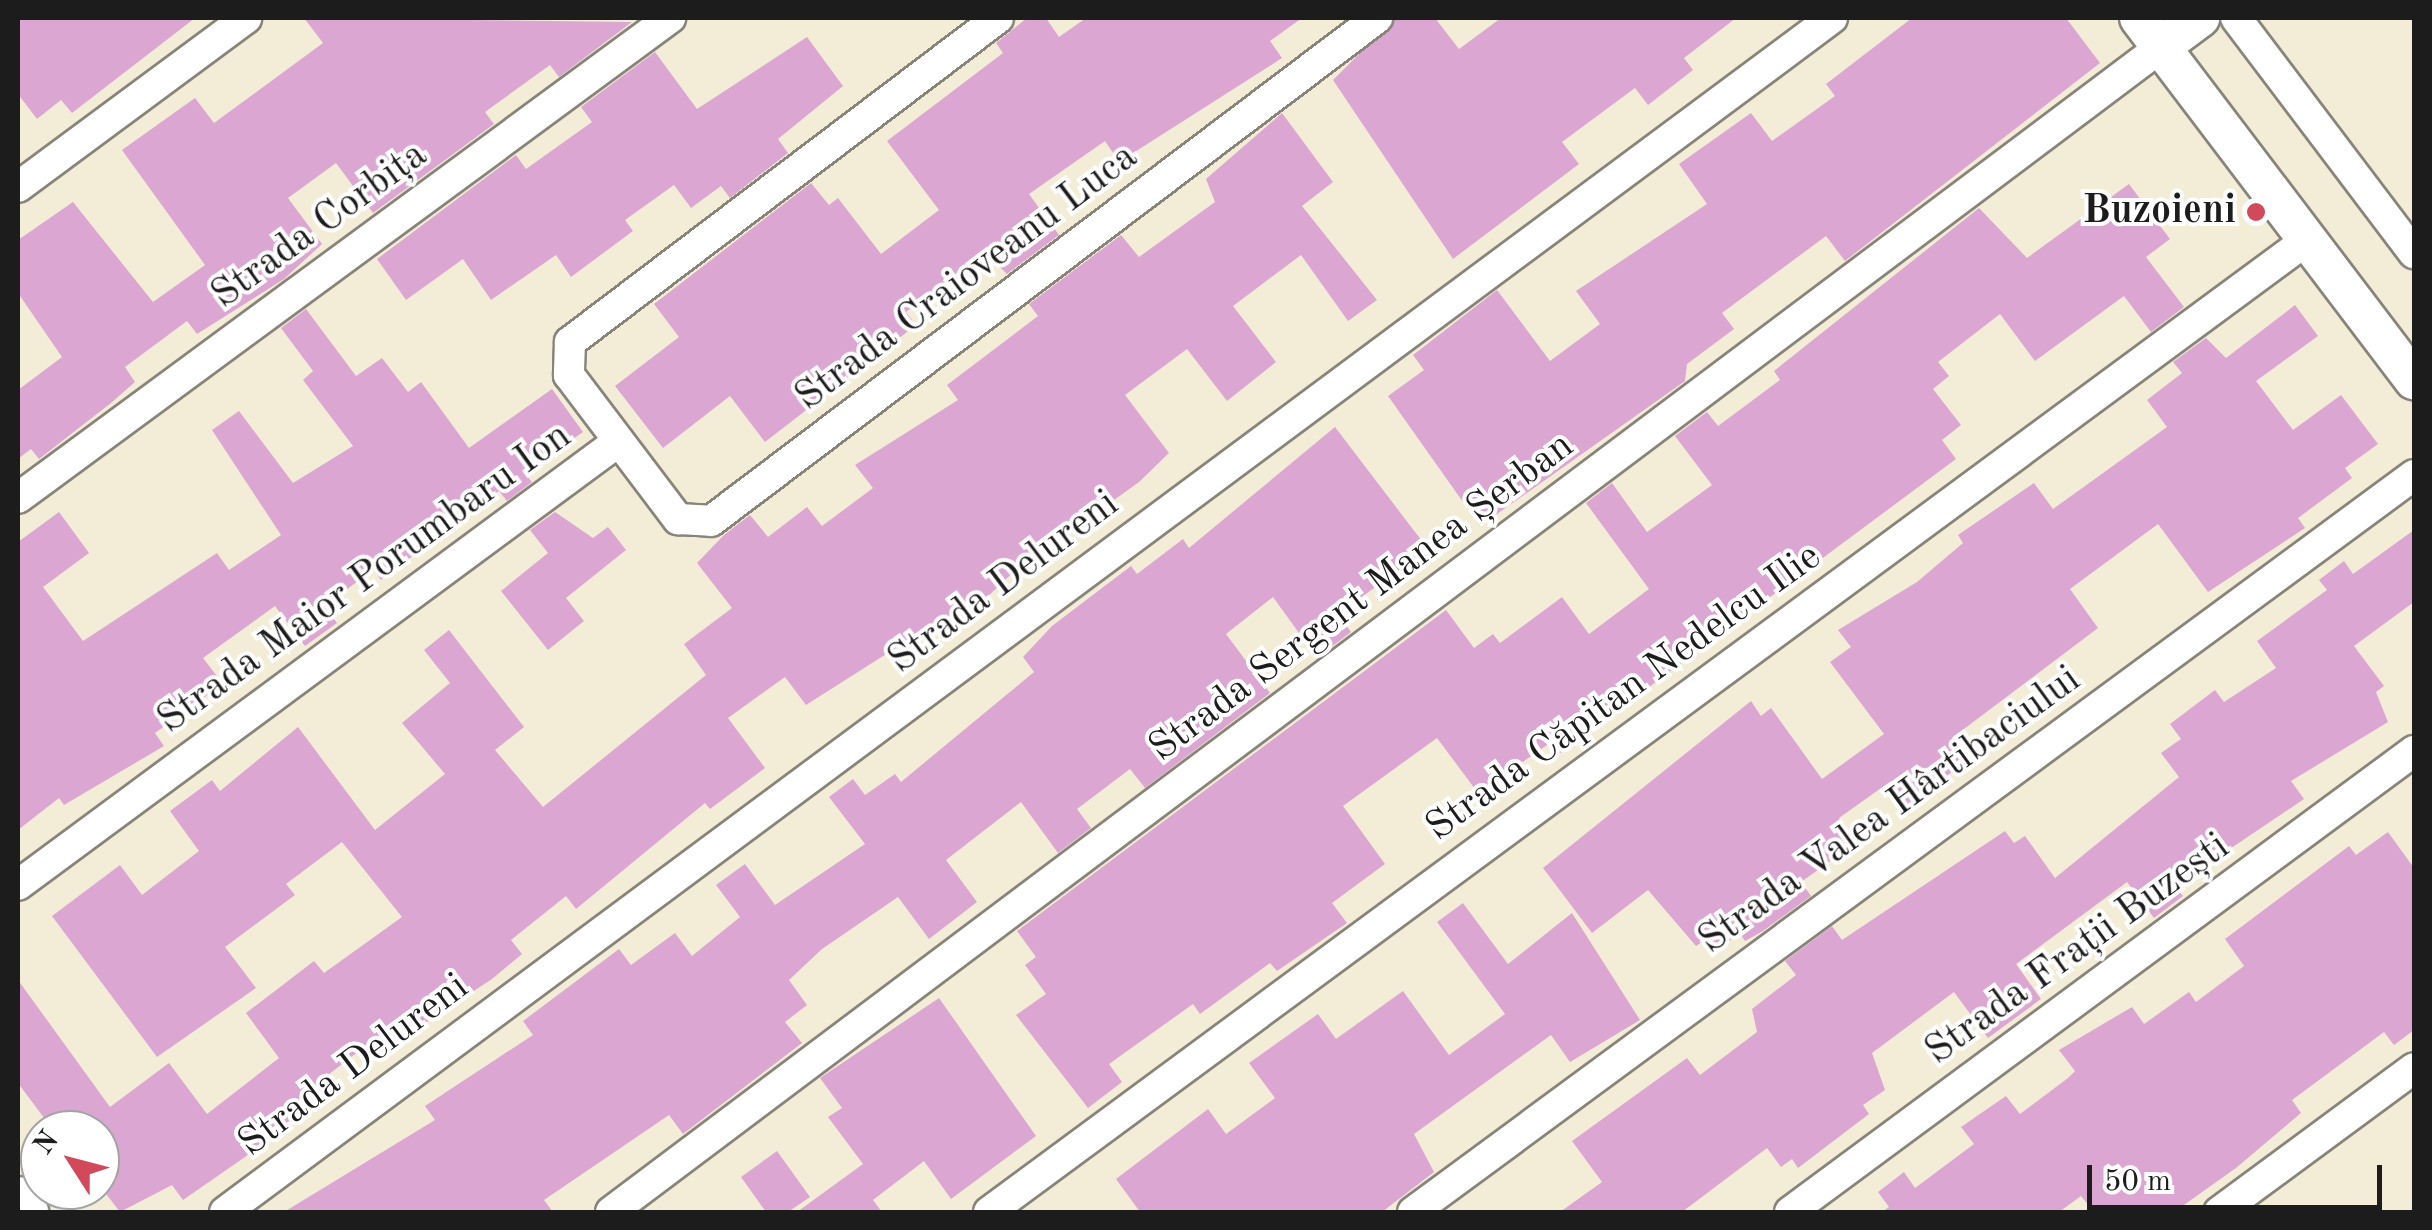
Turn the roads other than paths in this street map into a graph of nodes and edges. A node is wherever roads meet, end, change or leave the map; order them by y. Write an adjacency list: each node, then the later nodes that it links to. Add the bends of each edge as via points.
1 (246, 18): 9 (street)
2 (670, 18): 15 (street, Strada Corbița)
3 (998, 18): 13 (street, Strada Maior Porumbaru Ion, via 578,333 564,363)
4 (1377, 18): 13 (street, Strada Craioveanu Luca, via 712,521 678,519)
5 (1832, 18): 21 (street, Strada Delureni)
6 (2200, 18): 8 (street)
7 (2236, 18): 11 (street)
8 (2150, 32): 10 (street); 22 (street, Strada Sergent Manea Șerban)
9 (18, 187)
10 (2307, 240): 12 (street); 23 (street, Strada Căpitan Nedelcu Ilie)
11 (2414, 253)
12 (2414, 380)
13 (619, 441): 17 (street, Strada Maior Porumbaru Ion)
14 (2414, 475): 24 (street, Strada Valea Hârtibaciului)
15 (18, 498)
16 (2414, 751): 25 (street, Strada Frații Buzești)
17 (18, 885)
18 (2414, 1068): 26 (street)
19 (18, 1198): 20 (main road)
20 (27, 1212)
21 (225, 1212)
22 (611, 1212)
23 (989, 1212)
24 (1413, 1212)
25 (1790, 1212)
26 (2219, 1212)

